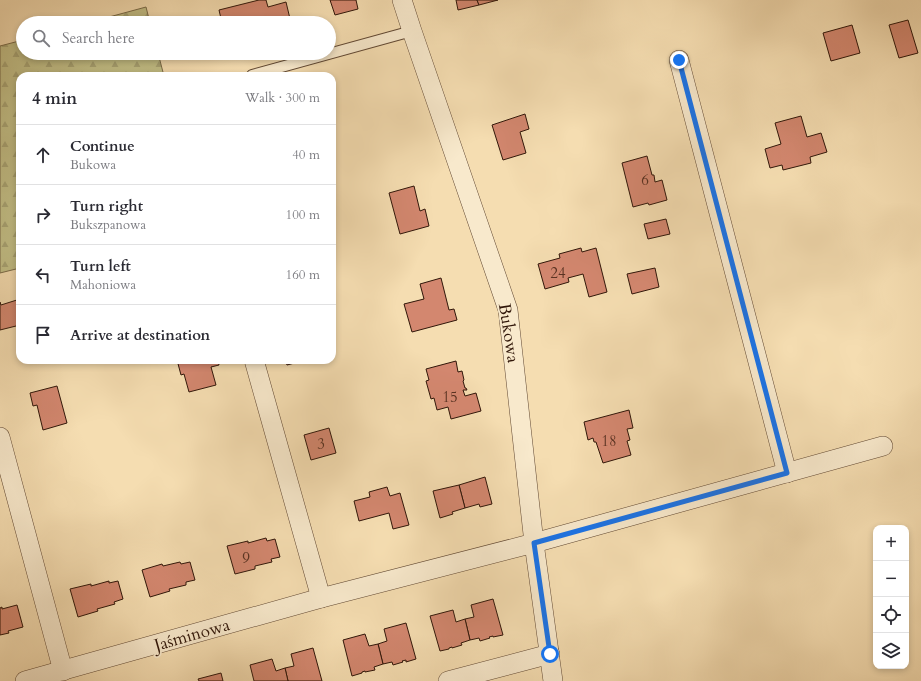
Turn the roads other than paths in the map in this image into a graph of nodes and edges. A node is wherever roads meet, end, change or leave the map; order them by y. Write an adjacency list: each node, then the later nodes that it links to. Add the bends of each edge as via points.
1 (402, 0): 2 (street, Bukowa)
2 (412, 31): 3 (lane); 11 (street, Bukowa, via 508,310)
3 (336, 52)
4 (307, 60): 6 (lane)
5 (679, 60): 10 (street)
6 (263, 72)
7 (255, 364): 12 (street)
8 (0, 437): 14 (street)
9 (883, 446): 10 (street, Jaśminowa)
10 (787, 473): 11 (street, Jaśminowa)
11 (534, 543): 12 (street, Jaśminowa); 13 (street, Bukowa)
12 (321, 598): 14 (street, Jaśminowa)
13 (550, 654): 16 (street); 17 (street, Bukowa)
14 (63, 671): 15 (street, Jaśminowa)
15 (25, 681)
16 (448, 681)
17 (553, 681)

